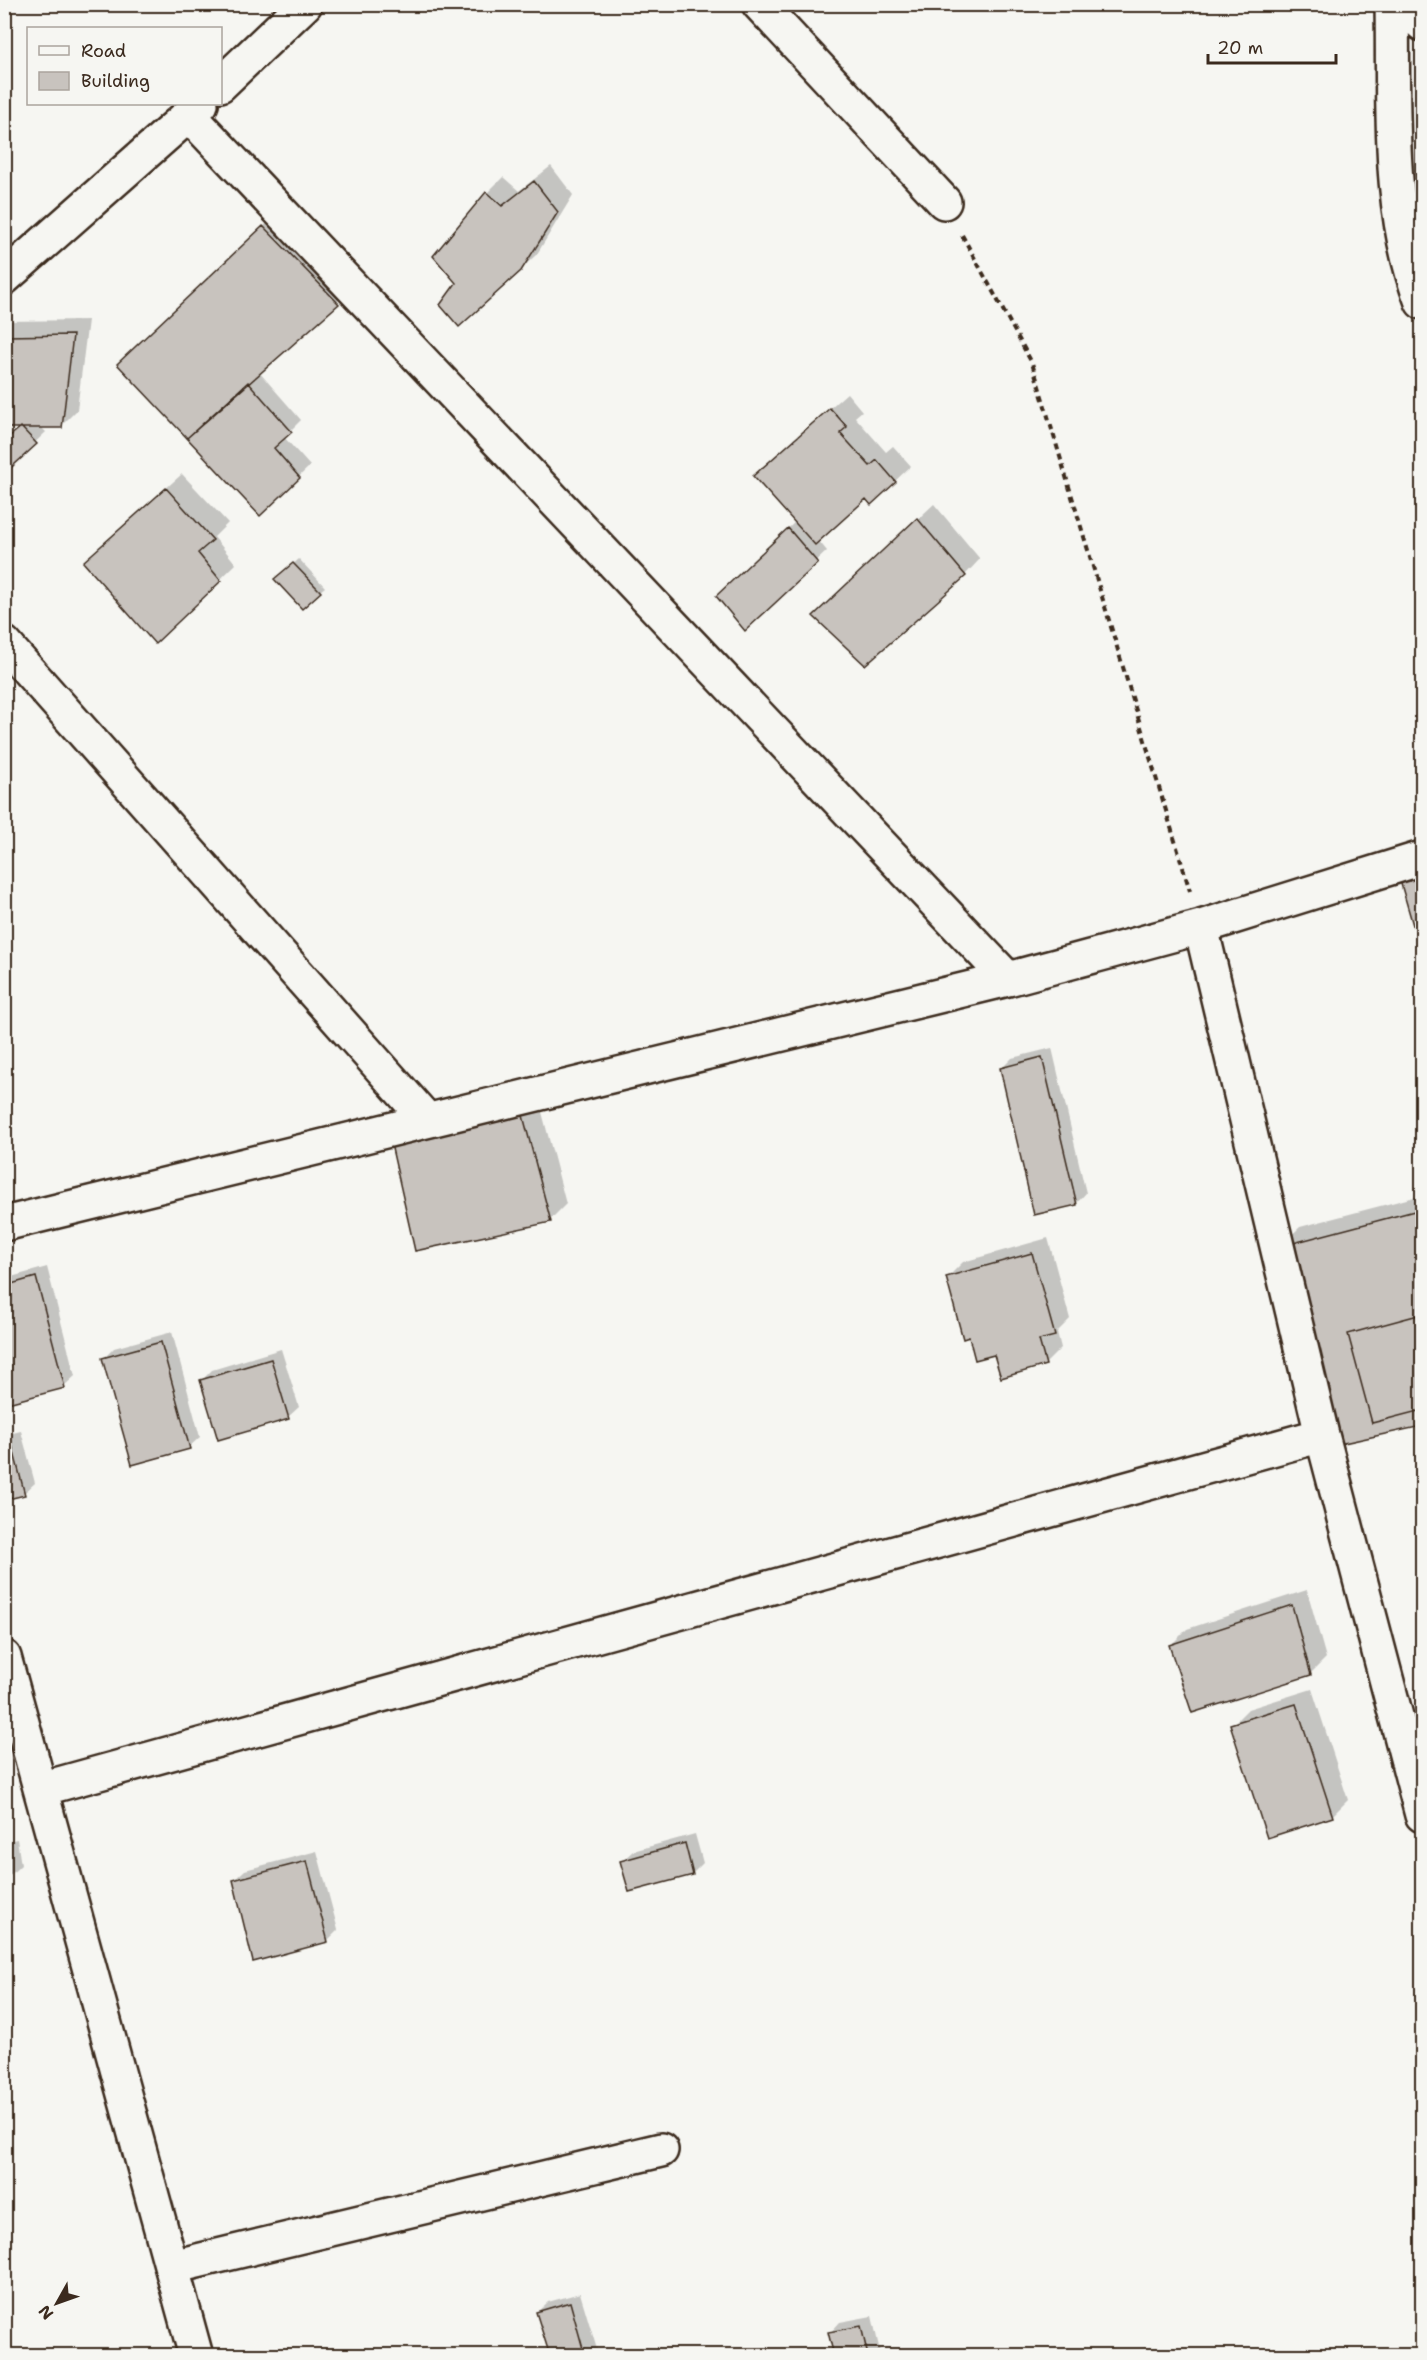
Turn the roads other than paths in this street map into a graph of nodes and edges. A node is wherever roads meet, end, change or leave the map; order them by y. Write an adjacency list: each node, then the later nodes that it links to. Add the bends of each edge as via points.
1 (305, 4): 6 (street)
2 (759, 4): 8 (street)
3 (1392, 4): 10 (street, via 1394,167 1408,265)
4 (1403, 4): 5 (street)
5 (1422, 24)
6 (222, 83)
7 (195, 109): 9 (street); 14 (street)
8 (944, 202)
9 (4, 278)
10 (1422, 302)
11 (4, 643): 15 (street)
12 (1422, 858): 13 (street)
13 (1201, 927): 14 (street); 17 (street)
14 (1008, 979): 15 (street)
15 (427, 1120): 16 (street)
16 (4, 1224)
17 (1322, 1435): 19 (street); 20 (street)
18 (4, 1657): 19 (street)
19 (40, 1788): 22 (street)
20 (1422, 1815)
21 (661, 2150): 22 (street)
22 (172, 2267): 23 (street)
23 (196, 2355)

